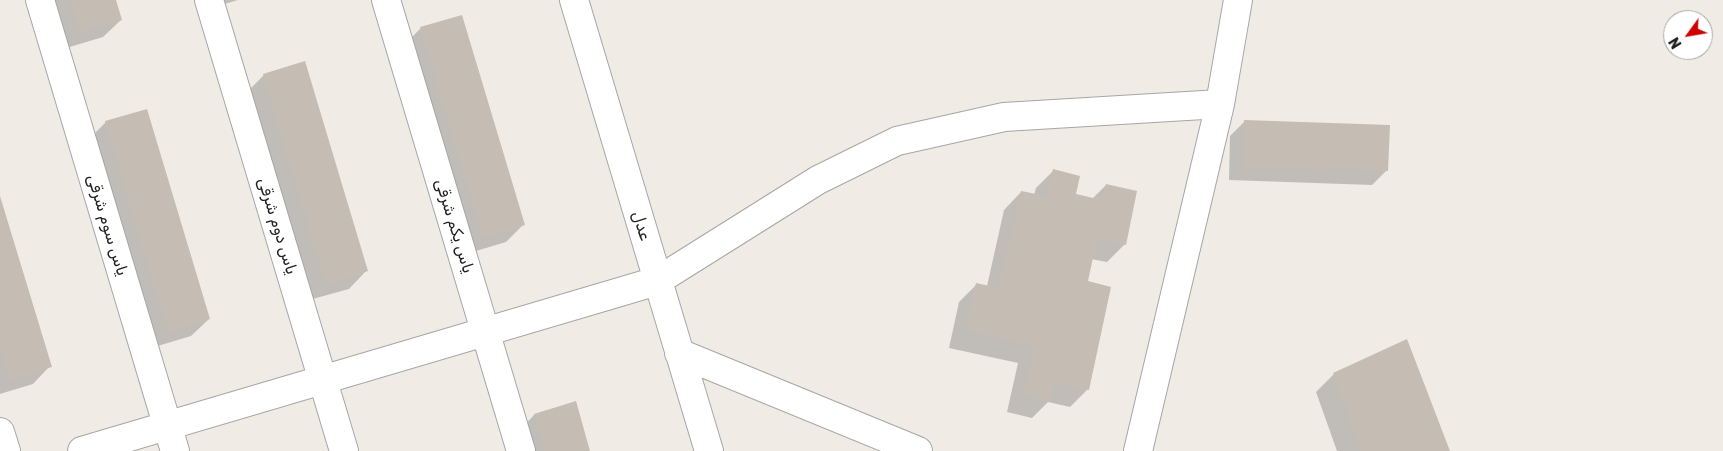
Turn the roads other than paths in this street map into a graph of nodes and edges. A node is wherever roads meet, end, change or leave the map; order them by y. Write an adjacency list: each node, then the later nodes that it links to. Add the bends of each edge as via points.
1 (40, 0): 12 (street, یاس سوم شرقی)
2 (209, 0): 10 (street, یاس دوم شرقی)
3 (386, 0): 8 (street, یاس یکم شرقی)
4 (574, 0): 7 (street, عدل)
5 (1238, 0): 6 (street)
6 (1220, 104): 7 (street, via 1004,117 896,141 818,180); 19 (street)
7 (658, 281): 8 (street); 9 (street, عدل)
8 (485, 331): 10 (street); 16 (street, یاس یکم شرقی)
9 (679, 353): 17 (street, عدل); 18 (street)
10 (323, 380): 12 (street); 15 (street, یاس دوم شرقی)
11 (0, 432): 13 (street)
12 (171, 438): 14 (street)
13 (6, 451)
14 (82, 451)
15 (344, 451)
16 (521, 451)
17 (709, 451)
18 (918, 451)
19 (1138, 451)

